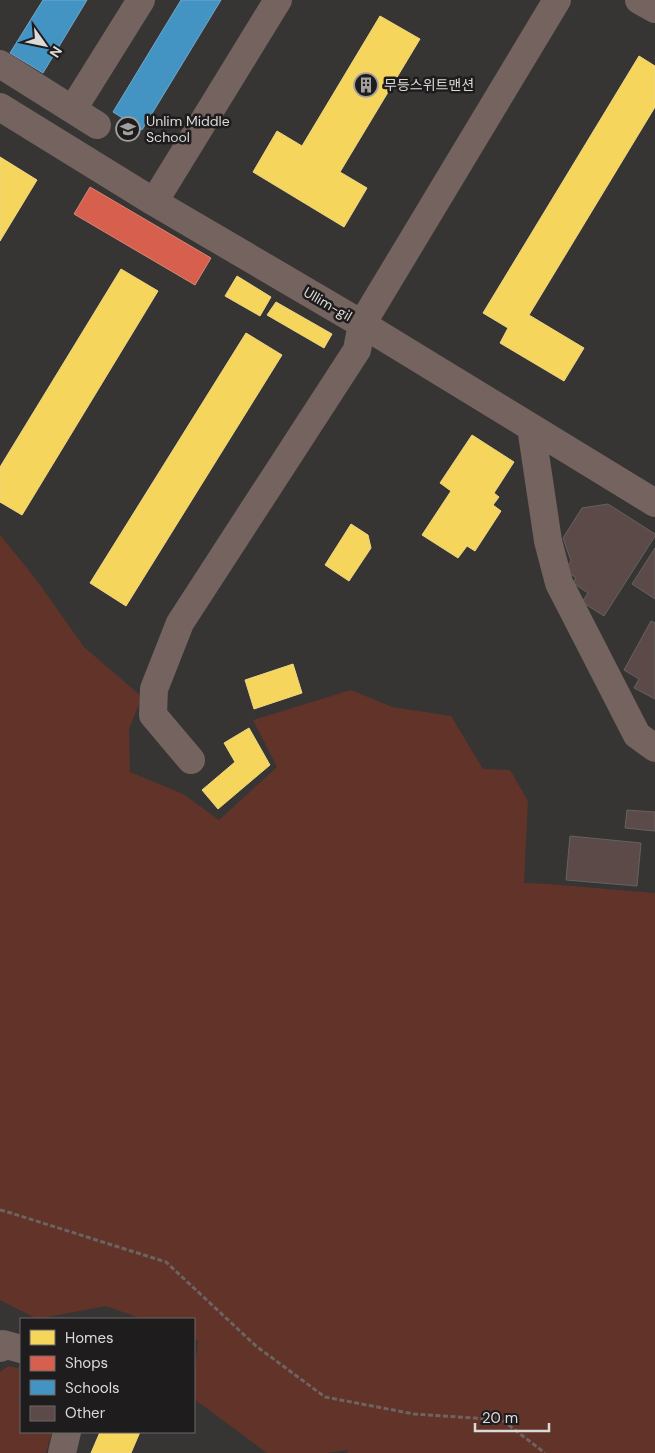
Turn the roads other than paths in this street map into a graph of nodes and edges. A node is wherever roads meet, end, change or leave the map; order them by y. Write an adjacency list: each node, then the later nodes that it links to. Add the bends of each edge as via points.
1 (141, 0): 8 (street)
2 (278, 0): 10 (street)
3 (557, 0): 11 (street)
4 (639, 0): 5 (street)
5 (655, 9)
6 (0, 64): 8 (street)
7 (0, 107): 10 (street, Ullim-gil)
8 (73, 109): 9 (street)
9 (97, 125)
10 (154, 202): 11 (street, Ullim-gil)
11 (362, 324): 12 (street, Ullim-gil); 15 (street, via 357,350 180,623 154,689 153,715)
12 (531, 427): 13 (street, Ullim-gil); 14 (street, via 548,541 559,583 637,735)
13 (655, 502)
14 (655, 748)
15 (191, 760)
16 (0, 1348): 17 (street, via 3,1344)
17 (20, 1349)
18 (67, 1433): 19 (street)
19 (62, 1453)

